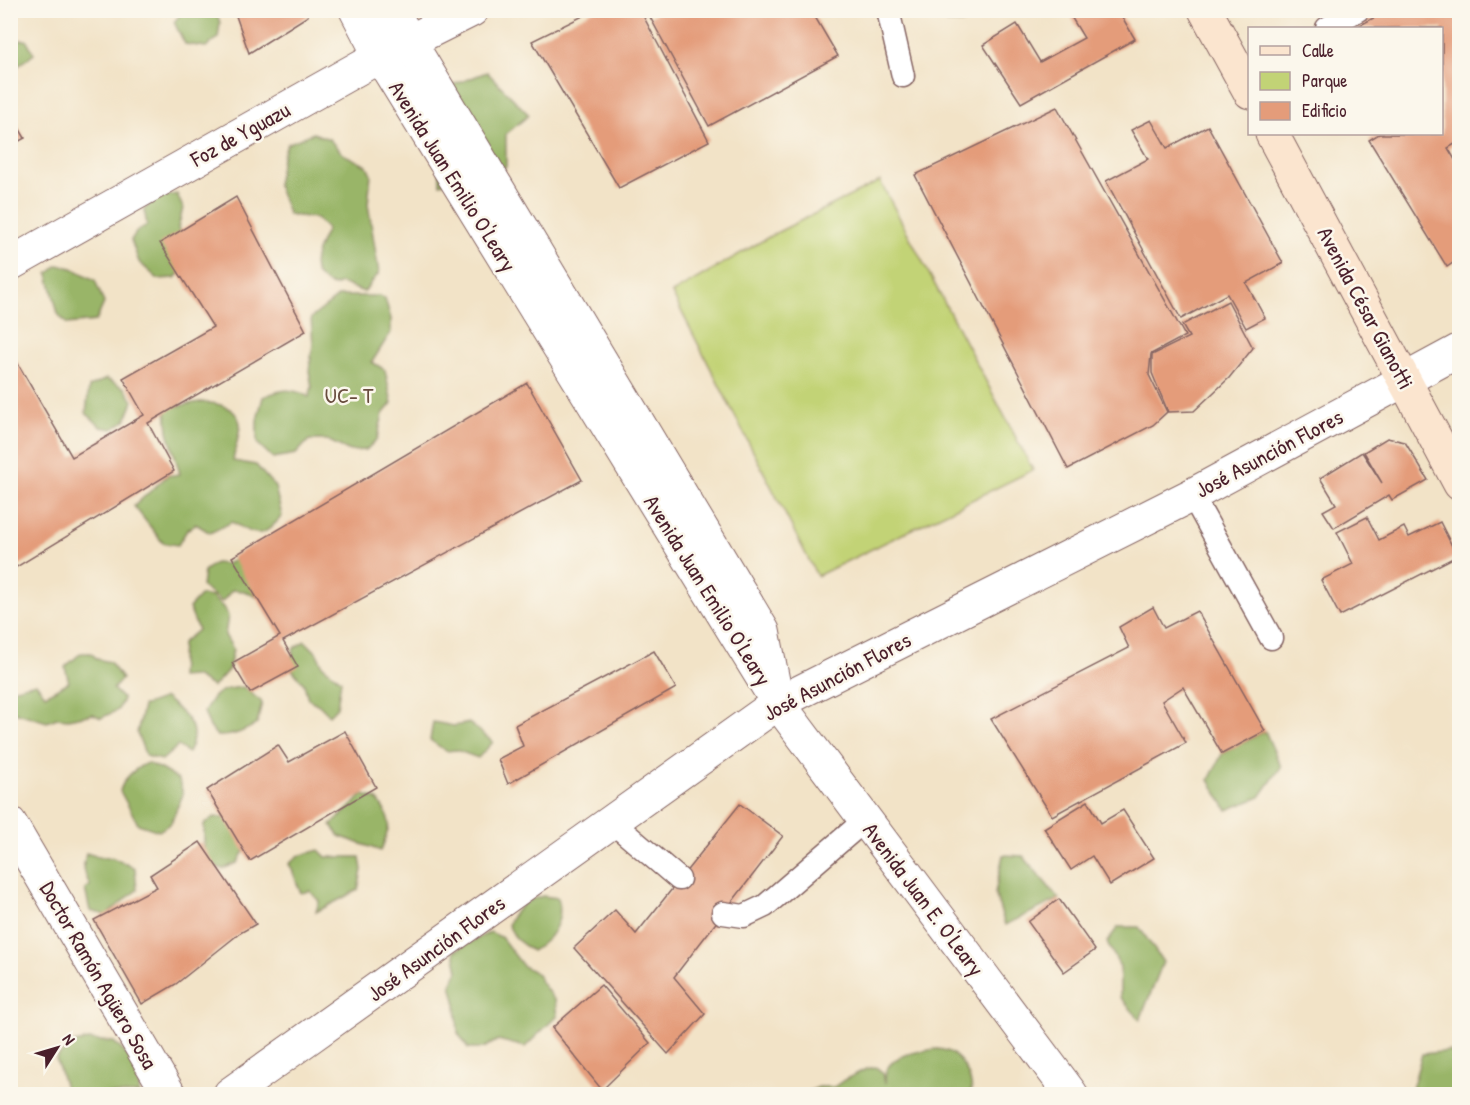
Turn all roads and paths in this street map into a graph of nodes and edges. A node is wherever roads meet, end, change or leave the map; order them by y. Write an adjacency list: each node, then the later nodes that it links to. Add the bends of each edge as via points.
1 (356, 10): 9 (street, Avenida Juan Emilio O'Leary)
2 (392, 10): 8 (street, Avenida Juan Emilio O'Leary)
3 (472, 10): 8 (street, Foz de Yguazu)
4 (888, 10): 10 (lane)
5 (1205, 10): 11 (street)
6 (1358, 10): 7 (lane)
7 (1329, 27)
8 (409, 41): 9 (street, Foz de Yguazu); 19 (street, Avenida Juan Emilio O'Leary, via 763,631)
9 (380, 56): 13 (street, Foz de Yguazu); 19 (street, Avenida Juan Emilio O'Leary)
10 (903, 76)
11 (1246, 79)
12 (1273, 135): 15 (street, Avenida César Gianotti)
13 (10, 264)
14 (1460, 350): 15 (street, José Asunción Flores)
15 (1405, 379): 16 (street, Avenida César Gianotti); 17 (street, José Asunción Flores)
16 (1460, 484)
17 (1192, 495): 18 (lane); 19 (street, José Asunción Flores)
18 (1271, 638)
19 (778, 703): 20 (street, Avenida Juan E. O'Leary); 21 (street, José Asunción Flores)
20 (865, 820): 24 (lane, via 765,906 744,916); 27 (street, Avenida Juan E. O'Leary)
21 (612, 822): 23 (lane); 26 (street, José Asunción Flores)
22 (10, 824): 25 (street, Doctor Ramón Agüero Sosa)
23 (679, 879)
24 (723, 913)
25 (169, 1095)
26 (230, 1095)
27 (1071, 1095)

